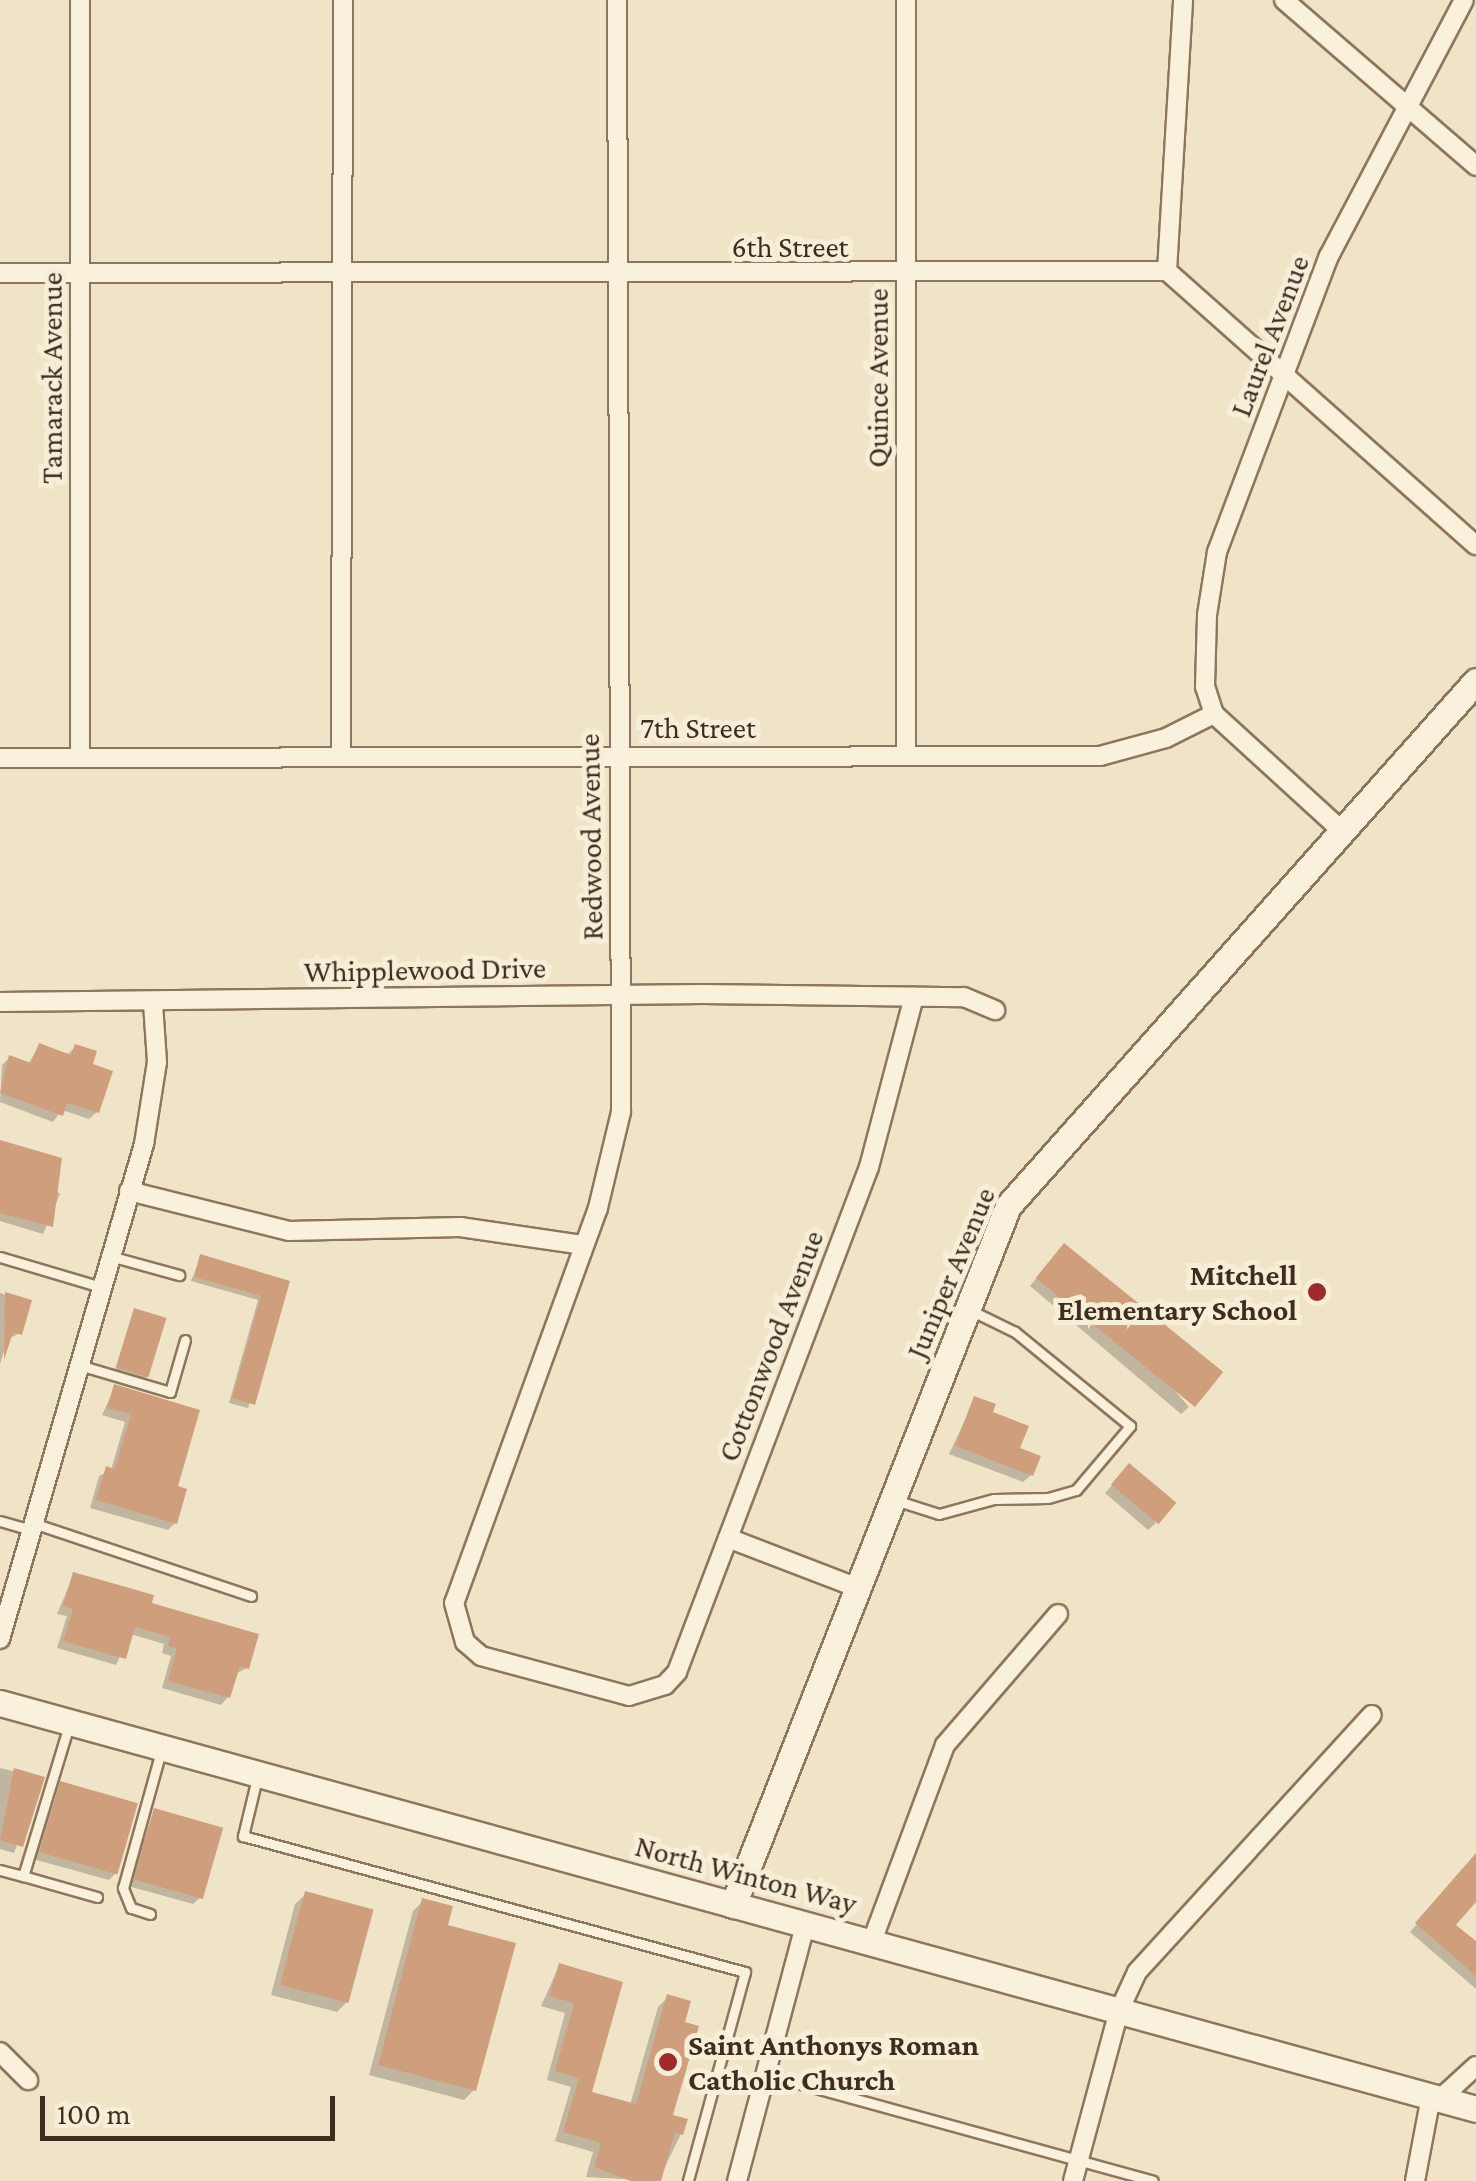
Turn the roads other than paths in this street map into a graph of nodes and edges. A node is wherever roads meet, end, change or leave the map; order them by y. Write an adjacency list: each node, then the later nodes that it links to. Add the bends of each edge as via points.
1 (80, 0): 14 (street, Tamarack Avenue)
2 (342, 0): 12 (street)
3 (617, 0): 13 (street, Redwood Avenue)
4 (906, 0): 15 (street, Quince Avenue)
5 (1182, 0): 10 (street)
6 (1284, 0): 8 (street)
7 (1464, 0): 8 (street, Laurel Avenue)
8 (1408, 107): 9 (street); 16 (street, Laurel Avenue, via 1329,256)
9 (1476, 166)
10 (1167, 271): 15 (street, 6th Street); 16 (street)
11 (0, 273): 14 (street, 6th Street)
12 (340, 273): 13 (street, 6th Street); 14 (street, 6th Street); 20 (street)
13 (615, 273): 15 (street, 6th Street); 21 (street, Redwood Avenue)
14 (80, 274): 23 (street, Tamarack Avenue)
15 (905, 275): 22 (street, Quince Avenue)
16 (1285, 375): 17 (street); 19 (street, Laurel Avenue, via 1218,552 1204,687)
17 (1476, 545)
18 (1476, 681): 25 (main road, Juniper Avenue)
19 (1214, 714): 22 (street, 7th Street, via 1166,738 1100,756); 25 (street)
20 (342, 755): 21 (street, 7th Street); 23 (street, 7th Street)
21 (617, 755): 22 (street, 7th Street); 26 (street, Redwood Avenue)
22 (906, 755)
23 (80, 756): 24 (street, 7th Street)
24 (0, 758)
25 (1341, 830): 37 (main road, Juniper Avenue, via 1008,1206)
26 (620, 994): 27 (street, Whipplewood Drive); 29 (street, Whipplewood Drive); 32 (street, Redwood Avenue, via 616,1149)
27 (914, 997): 30 (street, Whipplewood Drive, via 964,997); 43 (street, Cottonwood Avenue, via 868,1167)
28 (0, 1002): 29 (street, Whipplewood Drive)
29 (153, 1003): 31 (street, via 157,1062)
30 (995, 1010)
31 (129, 1191): 32 (street, via 289,1231 460,1227); 33 (street)
32 (584, 1246): 48 (street, Redwood Avenue, via 454,1603 465,1642 481,1656 629,1696)
33 (110, 1256): 35 (lane); 36 (street)
34 (0, 1257): 36 (lane)
35 (179, 1275)
36 (102, 1287): 39 (street)
37 (968, 1309): 40 (main road, Juniper Avenue); 40 (lane, via 1015,1332 1130,1426 1076,1490 939,1514)
38 (185, 1340): 39 (lane, via 170,1392)
39 (79, 1365): 42 (street)
40 (893, 1499): 44 (main road, Juniper Avenue)
41 (0, 1520): 42 (lane)
42 (32, 1526): 45 (lane); 47 (street)
43 (728, 1538): 44 (street); 48 (street, Cottonwood Avenue, via 677,1672)
44 (858, 1588): 57 (main road, Juniper Avenue)
45 (251, 1596)
46 (1058, 1614): 60 (street, via 945,1745)
47 (0, 1639)
48 (646, 1694)
49 (0, 1703): 51 (main road, North Winton Way)
50 (1372, 1715): 61 (street, via 1136,1972)
51 (70, 1722): 52 (main road, North Winton Way); 55 (lane)
52 (162, 1748): 53 (main road, North Winton Way); 58 (lane, via 124,1888 131,1908)
53 (258, 1775): 57 (main road, North Winton Way); 69 (lane, via 242,1836 745,1972)
54 (0, 1870): 55 (lane)
55 (23, 1876): 56 (lane)
56 (97, 1897)
57 (733, 1905): 59 (main road, North Winton Way)
58 (150, 1914)
59 (805, 1925): 60 (main road, North Winton Way); 64 (street)
60 (871, 1944): 61 (main road, North Winton Way)
61 (1120, 2011): 66 (main road, North Winton Way); 68 (street)
62 (0, 2052): 65 (street)
63 (1476, 2066): 66 (street)
64 (765, 2074): 68 (lane); 70 (street)
65 (28, 2080)
66 (1436, 2097): 67 (main road, North Winton Way); 73 (street)
67 (1476, 2108)
68 (1078, 2161): 71 (street); 72 (lane)
69 (688, 2181)
70 (736, 2181)
71 (1073, 2181)
72 (1153, 2181)
73 (1415, 2181)

